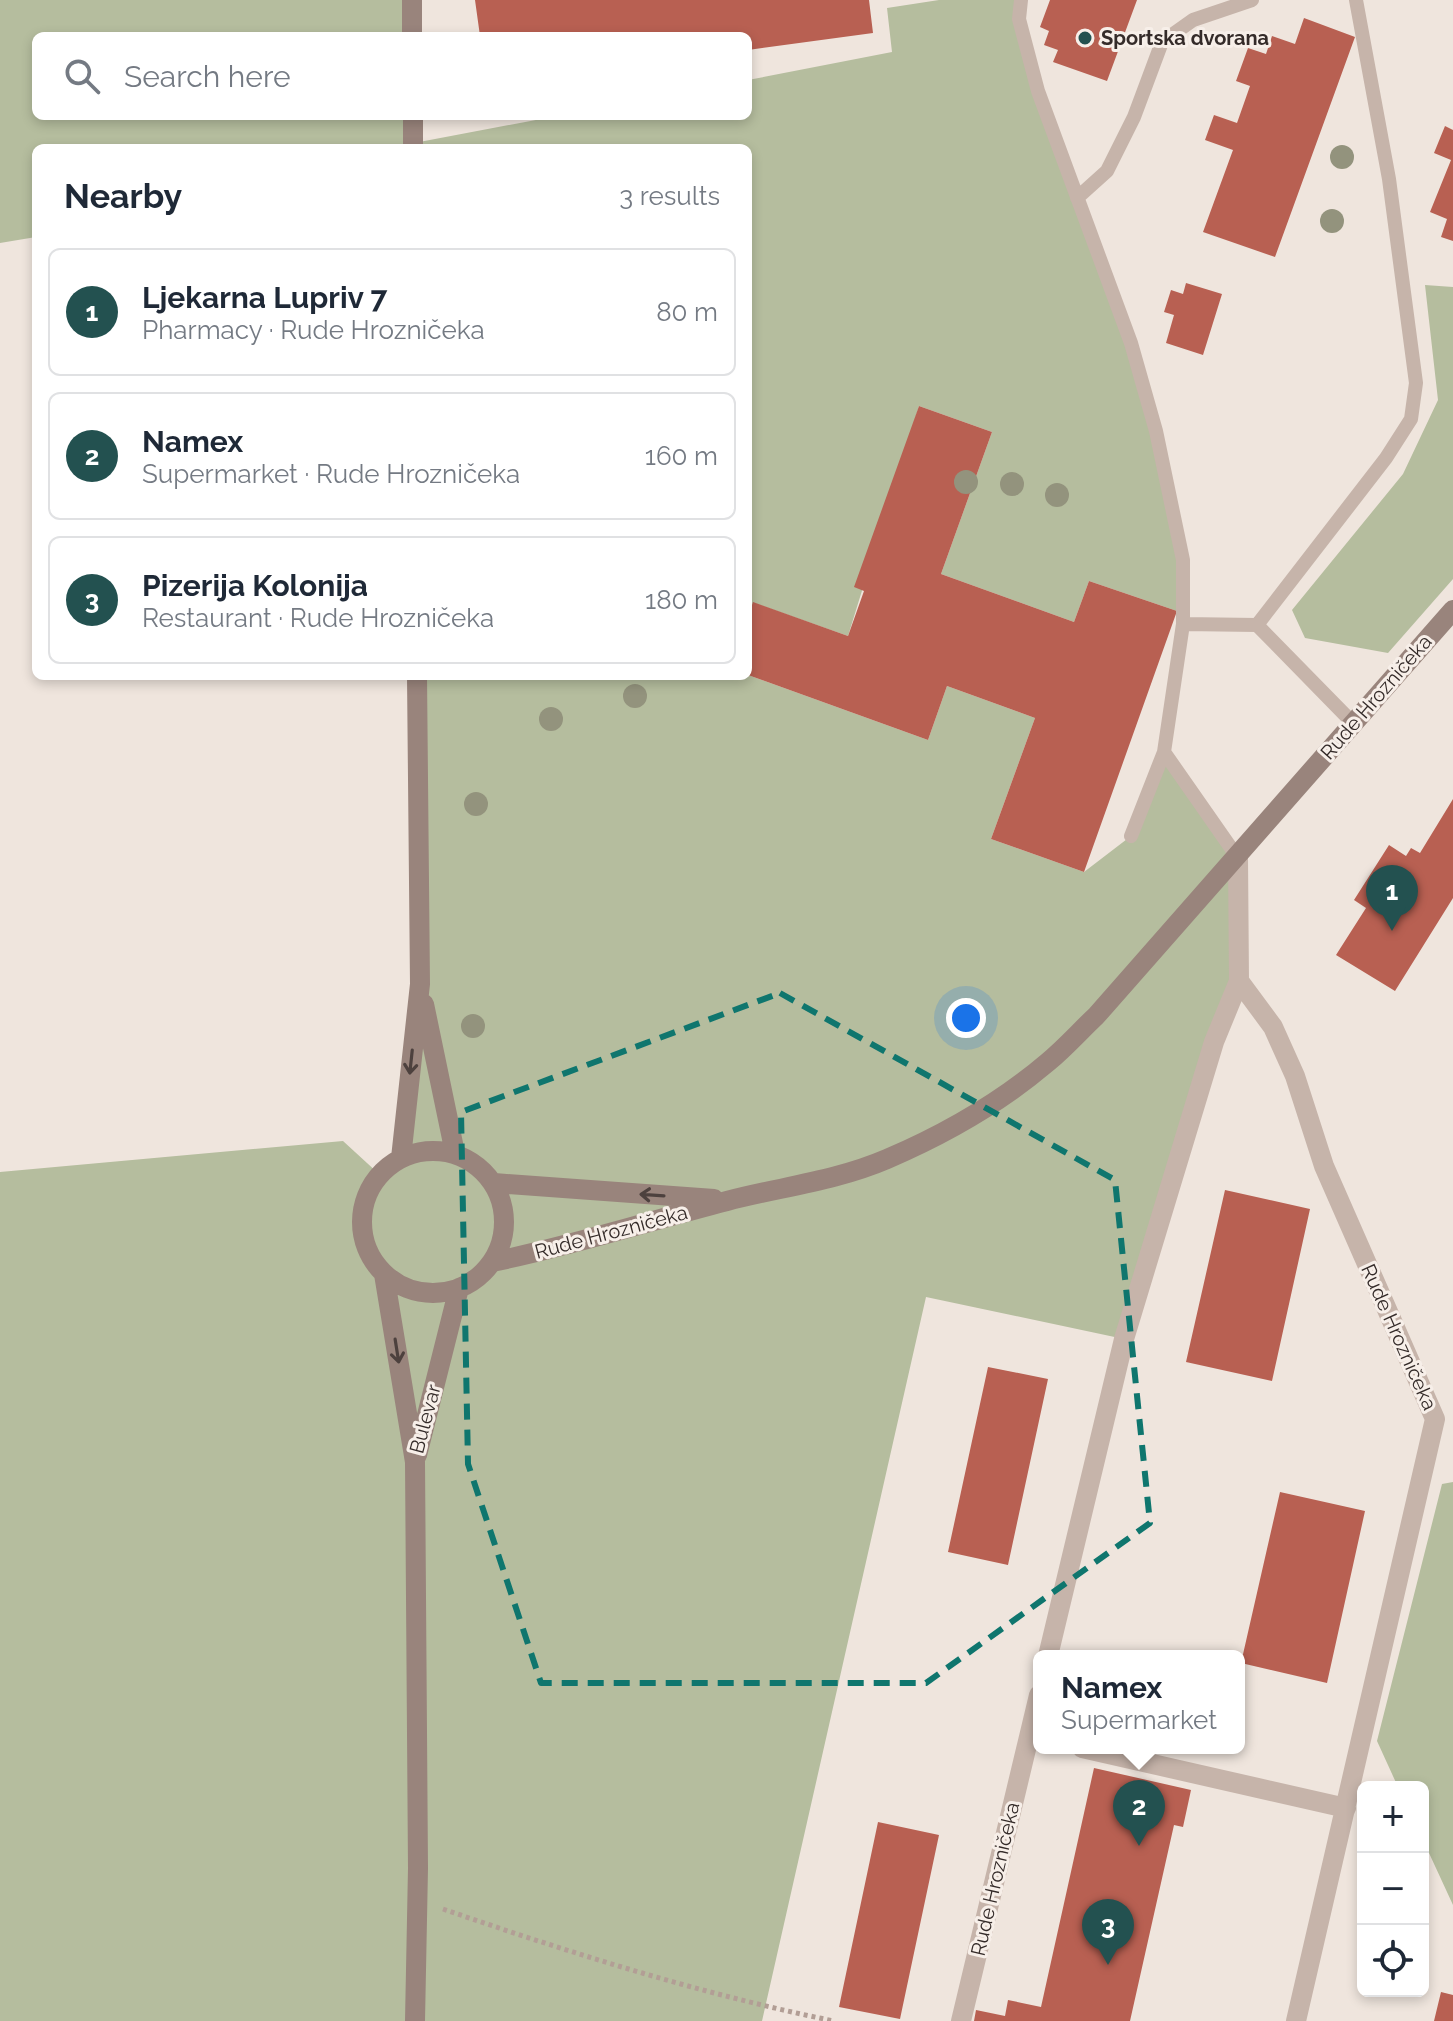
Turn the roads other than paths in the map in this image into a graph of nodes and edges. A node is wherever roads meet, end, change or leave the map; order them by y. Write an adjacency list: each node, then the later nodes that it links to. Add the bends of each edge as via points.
1 (412, 0): 5 (main road)
2 (1021, 0): 8 (lane, via 1019,19 1038,91)
3 (1252, 0): 8 (lane, via 1193,20 1162,42 1107,171)
4 (1356, 0): 11 (lane, via 1389,179 1416,383 1411,419)
5 (412, 32)
6 (413, 120): 7 (main road)
7 (413, 144)
8 (1077, 198): 10 (lane, via 1131,343 1156,431 1183,560)
9 (1453, 610): 13 (main road, Rude Hrozničeka)
10 (1183, 624): 11 (lane); 14 (lane)
11 (1257, 625): 13 (lane)
12 (417, 680): 18 (main road)
13 (1352, 722): 16 (main road, Rude Hrozničeka)
14 (1164, 752): 15 (lane); 16 (lane)
15 (1131, 836)
16 (1238, 858): 17 (street); 22 (main road, Rude Hrozničeka, via 1096,1016 1008,1093 885,1160 810,1184)
17 (1239, 981): 26 (street, Rude Hrozničeka, via 1273,1027 1324,1166); 28 (street, via 1214,1042 1124,1339)
18 (420, 984): 19 (main road); 20 (main road, one-way to 20)
19 (455, 1153): 20 (main road, via 427,1150); 21 (main road)
20 (401, 1158): 24 (main road, via 379,1174 365,1198 361,1226 368,1252)
21 (494, 1183): 22 (main road, Rude Hrozničeka, one-way to 21); 23 (main road, via 504,1209 503,1237)
22 (730, 1200): 23 (main road, Rude Hrozničeka, via 562,1248)
23 (492, 1262): 25 (main road)
24 (384, 1274): 25 (main road, via 420,1291); 27 (main road, Bulevar, one-way to 27)
25 (459, 1288): 27 (main road, Bulevar)
26 (1444, 1417): 31 (street, Rude Hrozničeka)
27 (415, 1462): 32 (main road)
28 (1049, 1650)
29 (1033, 1742): 33 (street, Rude Hrozničeka)
30 (1108, 1754): 31 (street)
31 (1346, 1808): 34 (street, Rude Hrozničeka)
32 (415, 2021)
33 (961, 2021)
34 (1296, 2021)

